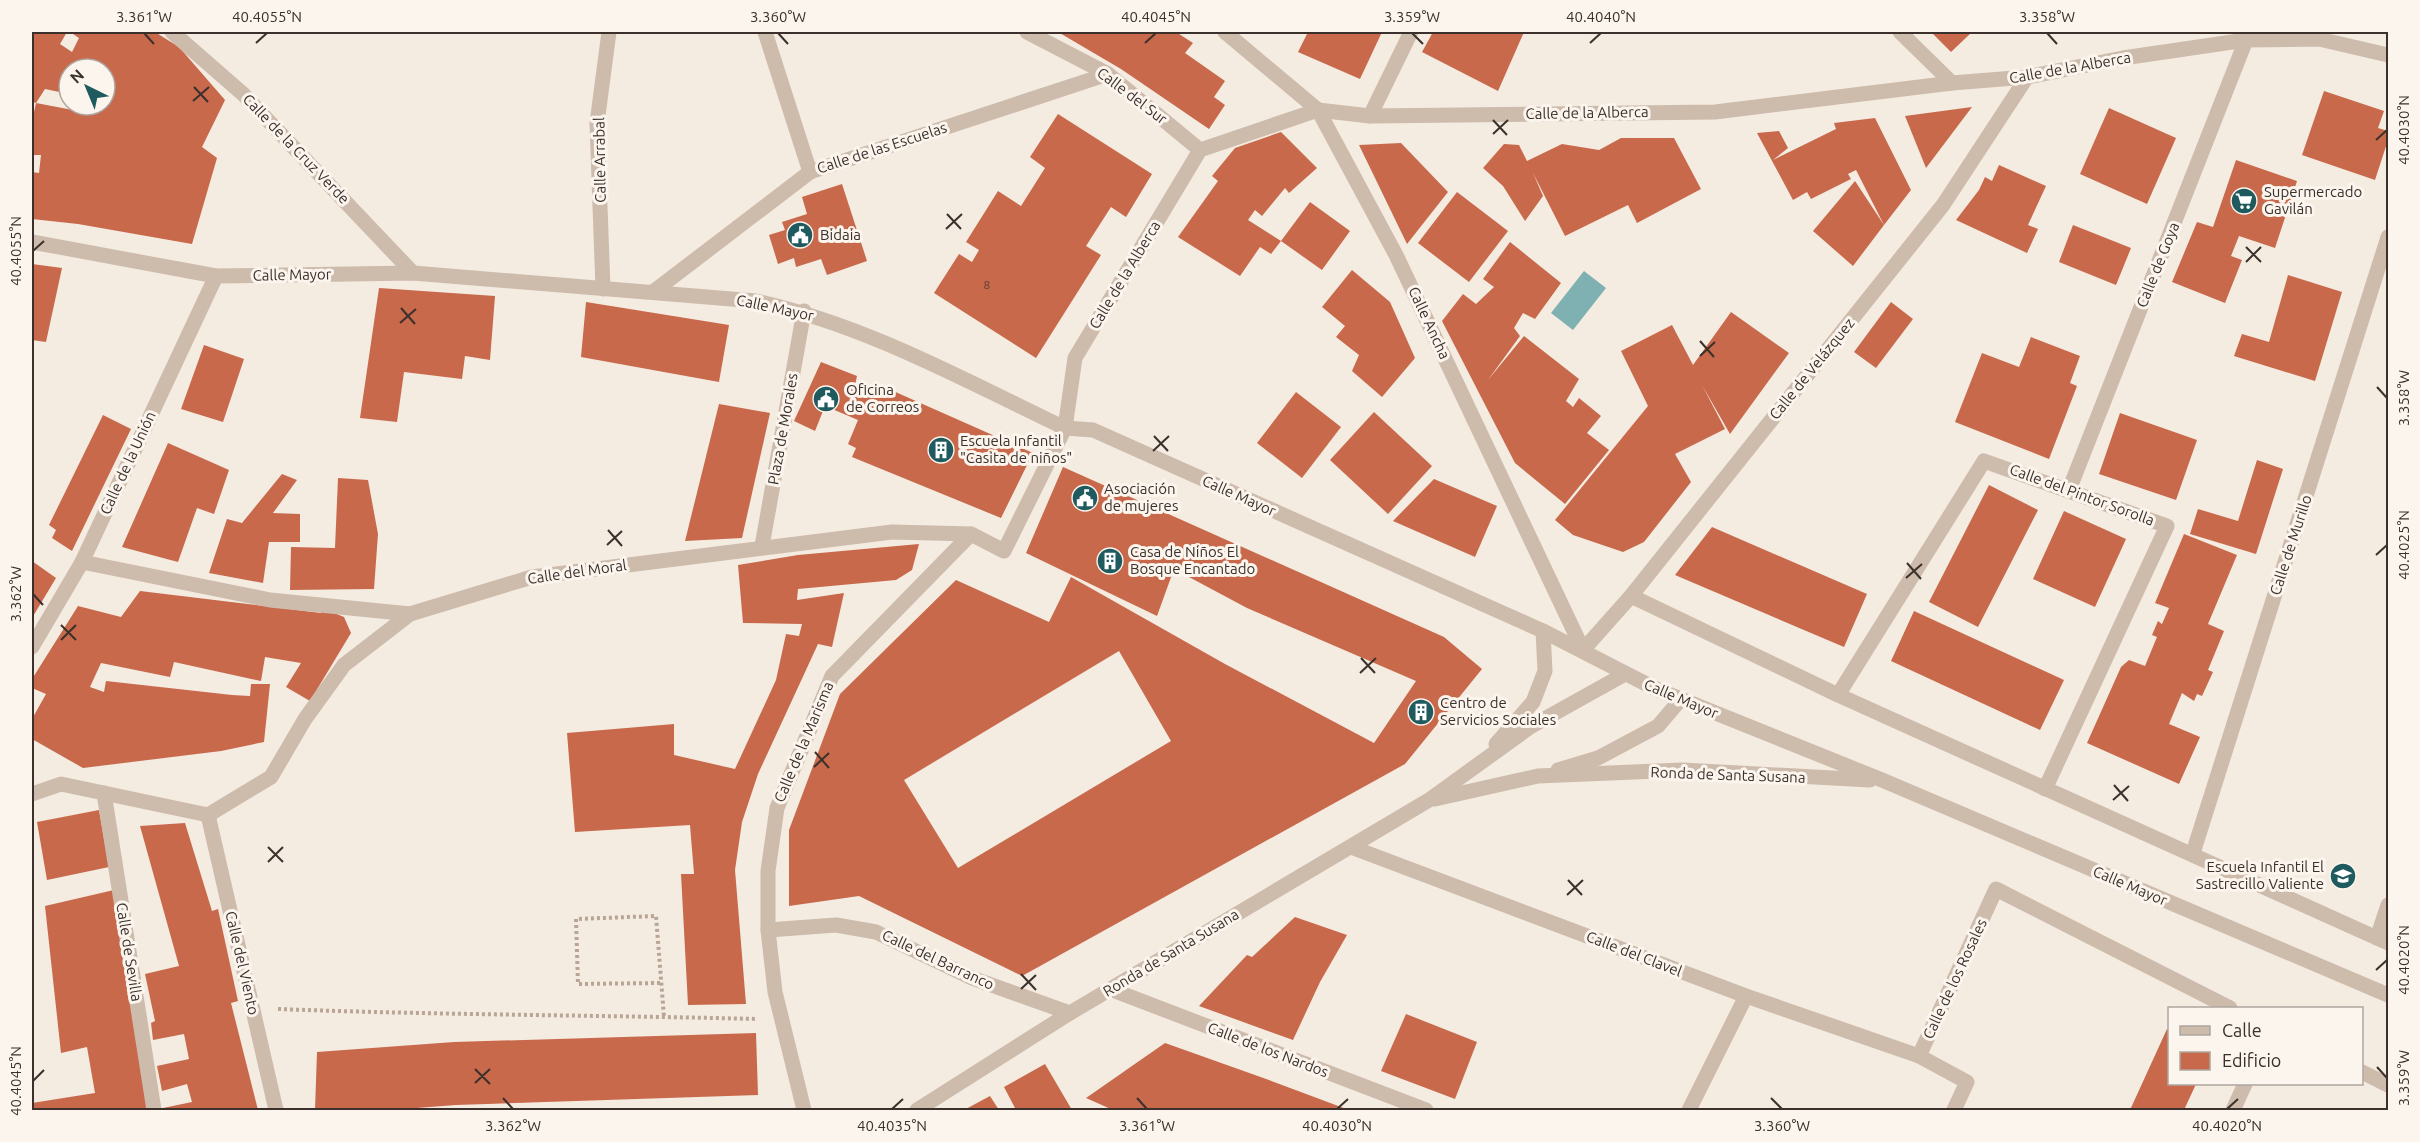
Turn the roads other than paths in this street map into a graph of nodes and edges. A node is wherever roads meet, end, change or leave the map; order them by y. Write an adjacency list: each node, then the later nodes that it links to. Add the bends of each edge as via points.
1 (172, 32): 19 (street, Calle de la Cruz Verde, via 243,94)
2 (609, 32): 21 (street, Calle Arrabal, via 597,123)
3 (765, 32): 16 (street)
4 (1027, 32): 10 (street, Calle del Sur)
5 (1226, 32): 13 (street, Calle Ancha)
6 (1411, 32): 14 (street)
7 (1900, 32): 12 (street)
8 (2247, 40): 9 (street, Calle de la Alberca, via 2319,39); 11 (street, Calle de la Alberca); 25 (street, Calle de Goya)
9 (2388, 54)
10 (1108, 74): 15 (street, Calle del Sur); 16 (street, Calle de las Escuelas)
11 (2027, 77): 12 (street, Calle de la Alberca); 30 (street, Calle de Velázquez, via 1943,205)
12 (1952, 83): 14 (street, Calle de la Alberca, via 1715,112)
13 (1317, 110): 14 (street, Calle de la Alberca); 15 (street, Calle de la Alberca); 34 (street, Calle Ancha, via 1396,255)
14 (1370, 116)
15 (1200, 150): 24 (street, Calle de la Alberca, via 1075,358)
16 (810, 172): 22 (street, Calle de las Escuelas)
17 (2388, 237): 47 (street, Calle de Murillo)
18 (32, 242): 20 (street, Calle Mayor)
19 (413, 273): 20 (street, Calle Mayor); 21 (street, Calle Mayor)
20 (216, 276): 29 (street, Calle de la Unión)
21 (603, 289): 22 (street, Calle Mayor)
22 (653, 292): 23 (street, Calle Mayor, via 756,301)
23 (804, 311): 24 (street, Calle Mayor, via 881,339); 27 (street, Plaza de Morales)
24 (1065, 428): 28 (street, Calle de la Alberca); 32 (street, Calle Mayor, via 1093,430)
25 (2069, 490): 36 (street, Calle del Pintor Sorolla, via 1984,460); 41 (street, Calle del Pintor Sorolla, via 2167,525)
26 (971, 534): 27 (street, Calle del Moral, via 892,532); 28 (street, Calle del Moral); 49 (street, Calle de la Marisma, via 832,676 777,808 768,871)
27 (762, 546): 31 (street, Calle del Moral, via 532,577)
28 (1004, 550)
29 (82, 562): 31 (street, Calle del Moral, via 270,600); 33 (street, Calle de la Unión)
30 (1631, 596): 34 (street, Calle de Velázquez); 36 (street)
31 (410, 614): 45 (street, via 344,665 305,719 271,777)
32 (1543, 631): 34 (street, Calle Mayor); 38 (street, Ronda de Santa Susana, via 1545,671 1533,702)
33 (32, 647)
34 (1583, 650): 35 (street, Calle Mayor)
35 (1625, 674): 37 (street, Calle Mayor); 38 (street, Ronda de Santa Susana, via 1530,727)
36 (1838, 695): 41 (street)
37 (1681, 699): 39 (street, Ronda de Santa Susana, via 1658,726 1598,758); 40 (street, Calle Mayor)
38 (1476, 765): 44 (street, Ronda de Santa Susana)
39 (1538, 776): 40 (street, Ronda de Santa Susana, via 1682,770); 44 (street, Ronda de Santa Susana)
40 (1882, 780): 52 (street, Calle Mayor)
41 (2046, 789): 47 (street)
42 (104, 793): 43 (street, via 61,784); 45 (street); 60 (street, Calle de Sevilla)
43 (32, 794)
44 (1429, 800): 46 (street, Ronda de Santa Susana)
45 (208, 815): 61 (street, Calle del Viento)
46 (1351, 847): 51 (street, Ronda de Santa Susana); 53 (street, Calle del Clavel)
47 (2193, 853): 50 (street)
48 (2388, 905): 50 (street)
49 (768, 930): 55 (street, Calle del Barranco, via 836,925 876,932 972,978); 62 (street, Calle de la Marisma, via 774,992)
50 (2383, 940)
51 (1110, 989): 55 (street, Ronda de Santa Susana); 64 (street, Calle de los Nardos)
52 (2388, 995)
53 (1746, 996): 56 (street, Calle del Clavel); 65 (street)
54 (2228, 1007): 56 (street, Calle de los Rosales, via 1996,889)
55 (1070, 1013): 63 (street, Ronda de Santa Susana)
56 (1919, 1056): 66 (street, Calle de los Rosales, via 1966,1082)
57 (2363, 1073): 59 (street)
58 (2244, 1085): 67 (street)
59 (2388, 1085)
60 (154, 1110)
61 (276, 1110)
62 (804, 1110)
63 (917, 1110)
64 (1426, 1110)
65 (1689, 1110)
66 (1954, 1110)
67 (2233, 1110)

